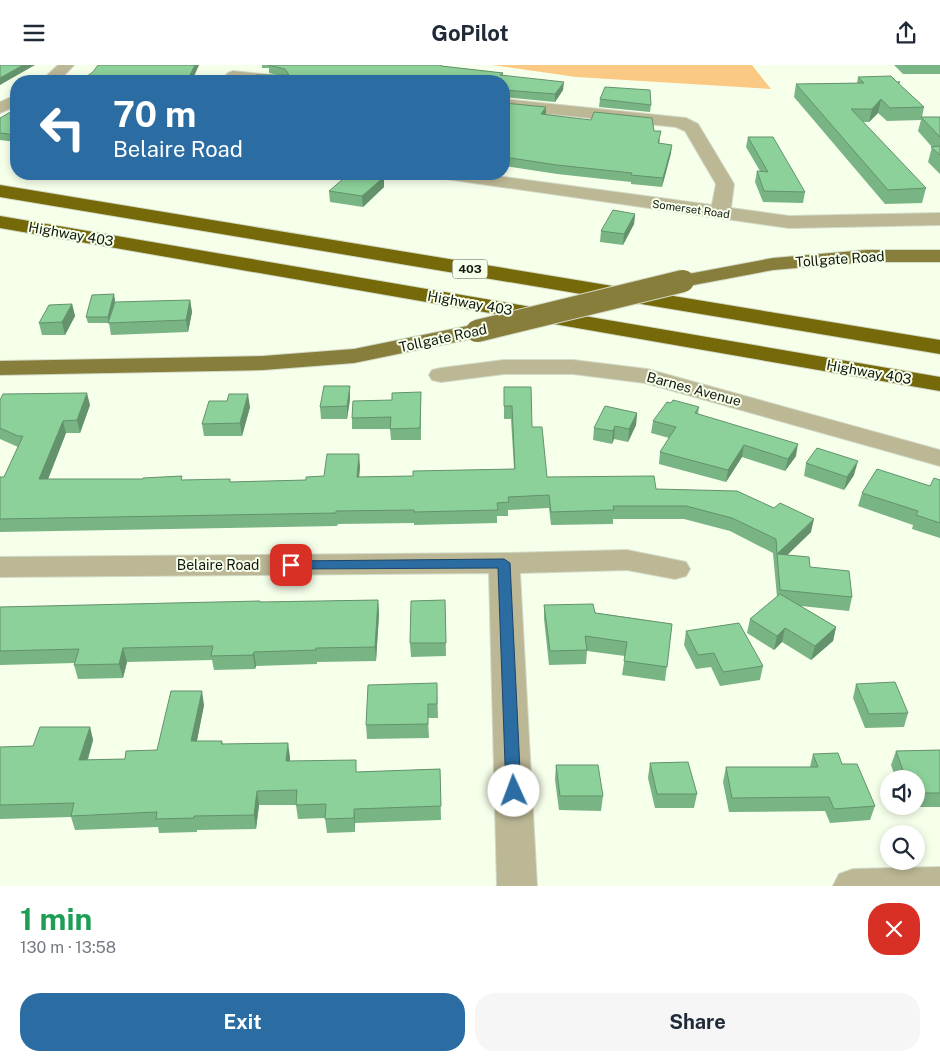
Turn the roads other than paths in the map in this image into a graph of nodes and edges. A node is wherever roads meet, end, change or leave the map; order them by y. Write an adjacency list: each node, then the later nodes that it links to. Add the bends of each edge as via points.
1 (66, 65): 2 (street)
2 (58, 75)
3 (510, 105): 6 (street, via 680,122 692,129 725,184)
4 (486, 180): 6 (street, Somerset Road)
5 (0, 191): 10 (highway, 403)
6 (720, 213): 7 (street, Somerset Road, via 789,222)
7 (940, 219)
8 (0, 222): 12 (highway, Highway 403)
9 (940, 256): 11 (main road, Tollgate Road, bridge, via 866,256 773,264 683,281 477,331 354,356 263,363)
10 (940, 347)
11 (0, 368)
12 (885, 374): 14 (highway, Highway 403); 15 (highway)
13 (441, 375): 16 (street, Barnes Avenue, via 504,367 573,367 647,376)
14 (940, 384)
15 (940, 392)
16 (940, 458)
17 (504, 563): 18 (street, Belaire Road); 19 (street, Belaire Road, via 627,560); 21 (street)
18 (0, 567)
19 (675, 569)
20 (940, 884): 22 (street)
21 (517, 886)
22 (854, 886)

